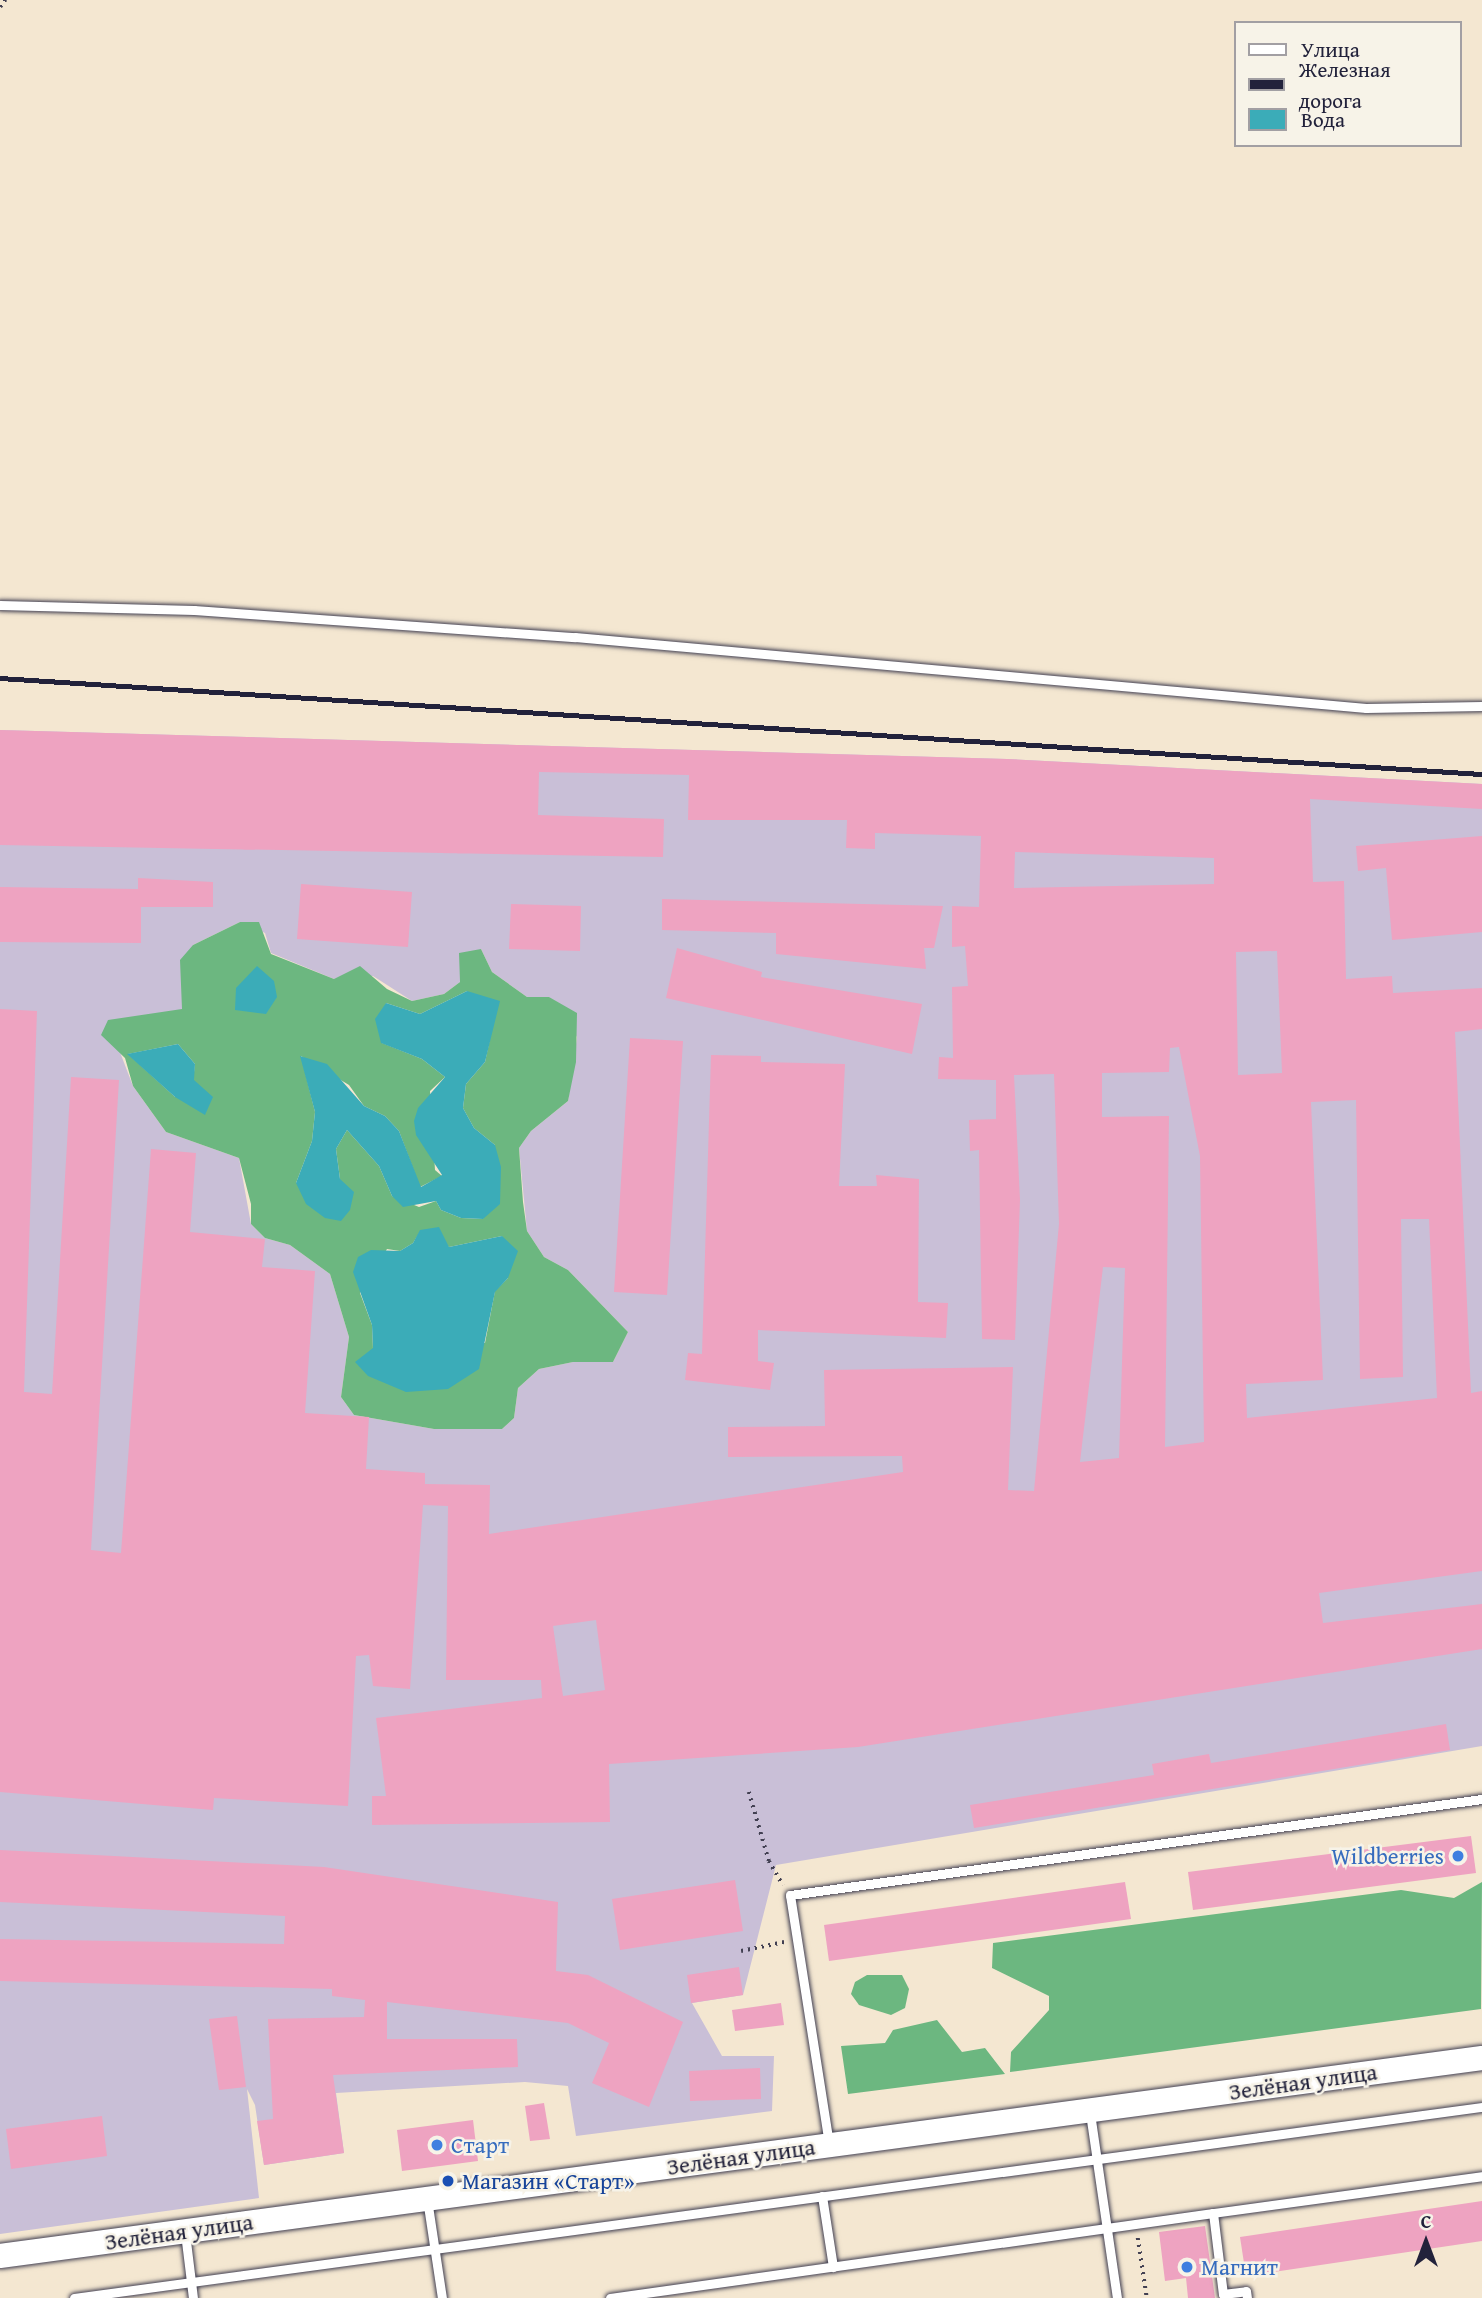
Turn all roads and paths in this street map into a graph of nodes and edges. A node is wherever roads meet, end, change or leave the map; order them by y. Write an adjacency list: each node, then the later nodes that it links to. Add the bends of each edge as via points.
1 (5, 0): 2 (path)
2 (0, 7)
3 (0, 605): 4 (lane, via 194,610 561,636 1366,708)
4 (1482, 706)
5 (749, 1792): 7 (path, via 769,1861)
6 (1482, 1798): 7 (lane)
7 (790, 1895): 8 (lane)
8 (797, 1939): 9 (path); 13 (lane)
9 (741, 1951)
10 (1482, 2059): 12 (main road, Зелёная улица)
11 (1482, 2107): 14 (lane)
12 (1090, 2111): 13 (main road, Зелёная улица); 14 (lane)
13 (830, 2146): 17 (main road, Зелёная улица)
14 (1097, 2159): 16 (lane); 20 (lane)
15 (1482, 2176): 18 (lane)
16 (822, 2196): 22 (lane); 24 (lane)
17 (427, 2199): 21 (main road, Зелёная улица); 22 (lane)
18 (1213, 2213): 19 (lane); 32 (lane, via 1223,2294 1246,2291)
19 (1136, 2224): 20 (lane); 31 (path)
20 (1107, 2228): 24 (lane); 30 (lane)
21 (184, 2231): 23 (main road, Зелёная улица); 25 (lane)
22 (435, 2248): 25 (lane); 28 (lane)
23 (0, 2256)
24 (833, 2267): 29 (lane)
25 (191, 2281): 26 (lane); 27 (lane)
26 (74, 2298)
27 (193, 2298)
28 (442, 2298)
29 (610, 2298)
30 (1117, 2298)
31 (1147, 2298)
32 (1247, 2298)

